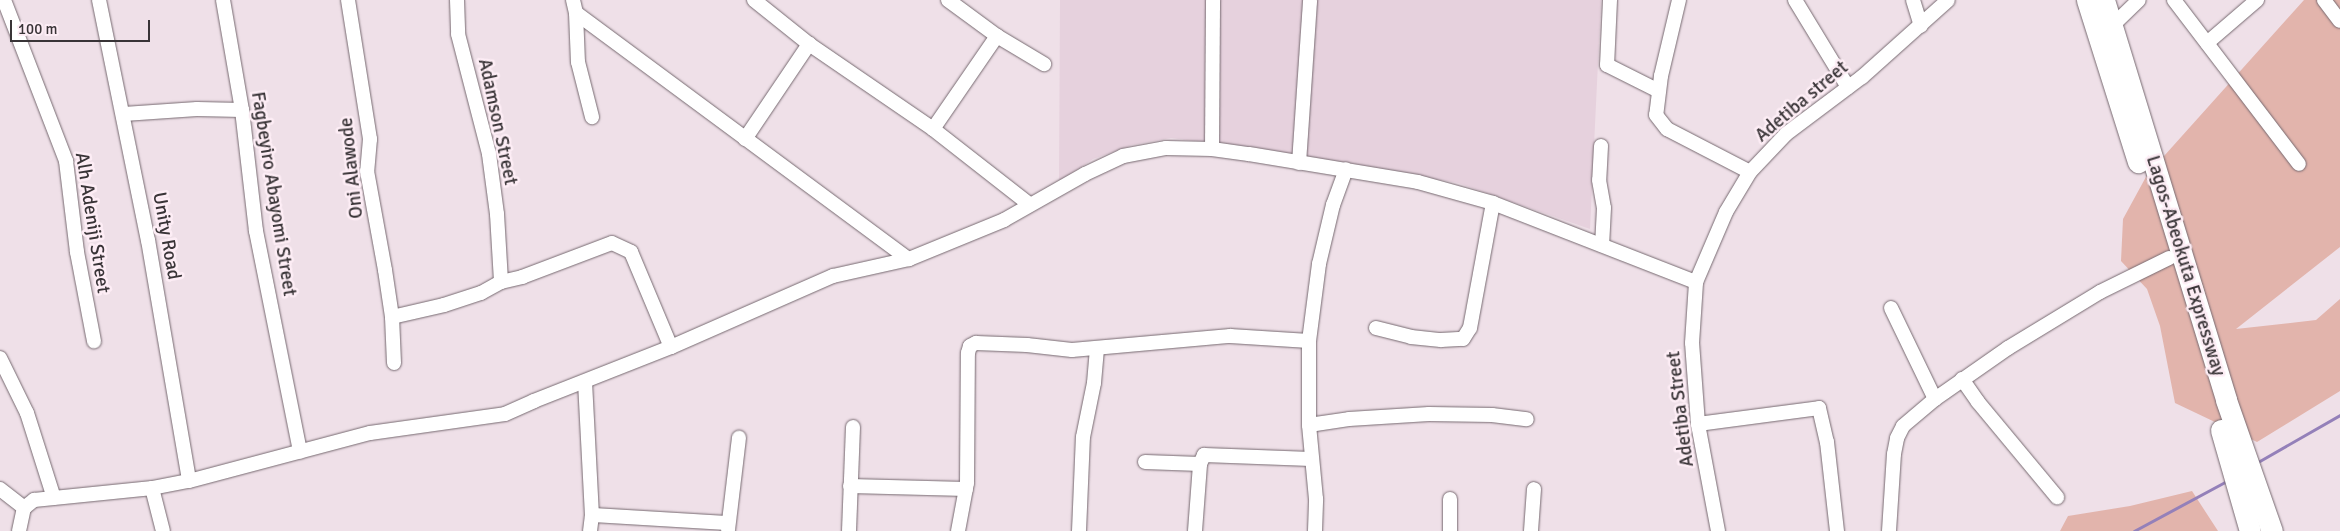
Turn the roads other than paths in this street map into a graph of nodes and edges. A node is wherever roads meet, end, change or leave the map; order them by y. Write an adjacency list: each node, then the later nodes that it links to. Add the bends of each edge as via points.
1 (4, 0): 52 (street, Alh Adeniji Street, via 66,161 77,252)
2 (98, 0): 32 (street, Unity Road)
3 (222, 0): 31 (street, Fagbeyiro Abayomi Street)
4 (348, 0): 50 (street, Oni Alawode, via 370,139 368,179)
5 (457, 0): 47 (street, Adamson Street, via 458,34 489,154)
6 (754, 0): 27 (street)
7 (948, 0): 25 (street)
8 (1212, 0): 37 (street)
9 (1310, 0): 38 (street)
10 (1610, 0): 30 (street, via 1607,65)
11 (1679, 0): 30 (street)
12 (1795, 0): 29 (street)
13 (1913, 0): 23 (street)
14 (1948, 0): 23 (street, Adetiba street)
15 (2087, 0): 45 (highway, Lagos-Abeokuta Expressway)
16 (2104, 0): 24 (highway, Lagos-Abeokuta Expressway)
17 (2139, 0): 24 (street)
18 (2174, 0): 26 (street)
19 (2257, 0): 26 (street)
20 (2324, 0): 22 (street)
21 (574, 7): 33 (street, via 578,62); 35 (street)
22 (2340, 20)
23 (1920, 26): 29 (street, Adetiba street)
24 (2112, 26): 67 (highway, Lagos-Abeokuta Expressway)
25 (997, 36): 28 (street); 34 (street)
26 (2207, 43): 39 (street)
27 (809, 44): 34 (street); 35 (street)
28 (1044, 64)
29 (1848, 87): 41 (street, Adetiba street, via 1786,134)
30 (1659, 91): 41 (street, via 1656,115 1667,129)
31 (242, 110): 32 (street, via 197,109); 66 (street, Fagbeyiro Abayomi Street, via 256,231)
32 (124, 114): 71 (street, Unity Road)
33 (592, 117)
34 (933, 129): 43 (street)
35 (746, 139): 46 (street)
36 (1601, 146): 44 (street)
37 (1212, 149): 38 (street); 43 (street, via 1166,148 1123,156)
38 (1299, 163): 40 (street)
39 (2299, 164)
40 (1346, 169): 42 (street, via 1418,182); 53 (street, via 1318,264)
41 (1750, 172): 48 (street, Adetiba street, via 1726,212)
42 (1494, 203): 44 (street); 51 (street, via 1470,328 1464,339 1411,337)
43 (1030, 204): 46 (street, via 1004,220)
44 (1602, 245): 48 (street)
45 (2169, 258): 58 (street, via 2100,292); 67 (highway, Lagos-Abeokuta Expressway)
46 (909, 259): 54 (street, via 833,276)
47 (501, 282): 50 (street, via 472,296); 54 (street, via 612,243 623,246 632,252)
48 (1696, 282): 62 (street, Adetiba Street, via 1692,343)
49 (1891, 308): 60 (street)
50 (392, 317): 57 (street, Oni Alawode)
51 (1376, 328)
52 (94, 341)
53 (1309, 341): 55 (street, via 1230,336); 63 (street)
54 (671, 348): 59 (street)
55 (1097, 348): 75 (street, via 1072,350 976,343 970,346); 89 (street, via 1083,437)
56 (0, 358): 79 (street, via 27,413)
57 (394, 363)
58 (1962, 379): 60 (street); 78 (street)
59 (585, 382): 66 (street, via 505,414 370,433); 82 (street)
60 (1935, 399): 96 (street, via 1903,426 1897,438)
61 (1527, 419): 63 (street, via 1429,414)
62 (1698, 424): 94 (street, Adetiba Street); 95 (street, via 1819,408 1827,442)
63 (1308, 425): 68 (street)
64 (853, 427): 72 (street)
65 (739, 438): 83 (street)
66 (300, 452): 71 (street)
67 (2236, 457): 77 (highway, Lagos-Abeokuta Expressway)
68 (1311, 459): 70 (street, via 1213,454 1204,455); 91 (street, via 1316,499)
69 (1145, 462): 70 (street)
70 (1200, 464): 90 (street)
71 (189, 481): 73 (street)
72 (850, 486): 75 (street); 87 (street)
73 (152, 488): 79 (street); 85 (street)
74 (0, 489): 81 (street)
75 (966, 489): 88 (street)
76 (1534, 489): 93 (street)
77 (2247, 489): 97 (highway, Lagos-Abeokuta Expressway); 98 (highway, Lagos-Abeokuta Expressway)
78 (2057, 497)
79 (54, 498): 81 (street, via 34,500)
80 (1450, 499): 92 (street)
81 (24, 508): 84 (street)
82 (592, 515): 83 (street); 86 (street)
83 (728, 527)
84 (19, 531)
85 (163, 531)
86 (590, 531)
87 (849, 531)
88 (958, 531)
89 (1079, 531)
90 (1195, 531)
91 (1315, 531)
92 (1450, 531)
93 (1531, 531)
94 (1718, 531)
95 (1837, 531)
96 (1888, 531)
97 (2250, 531)
98 (2272, 531)

